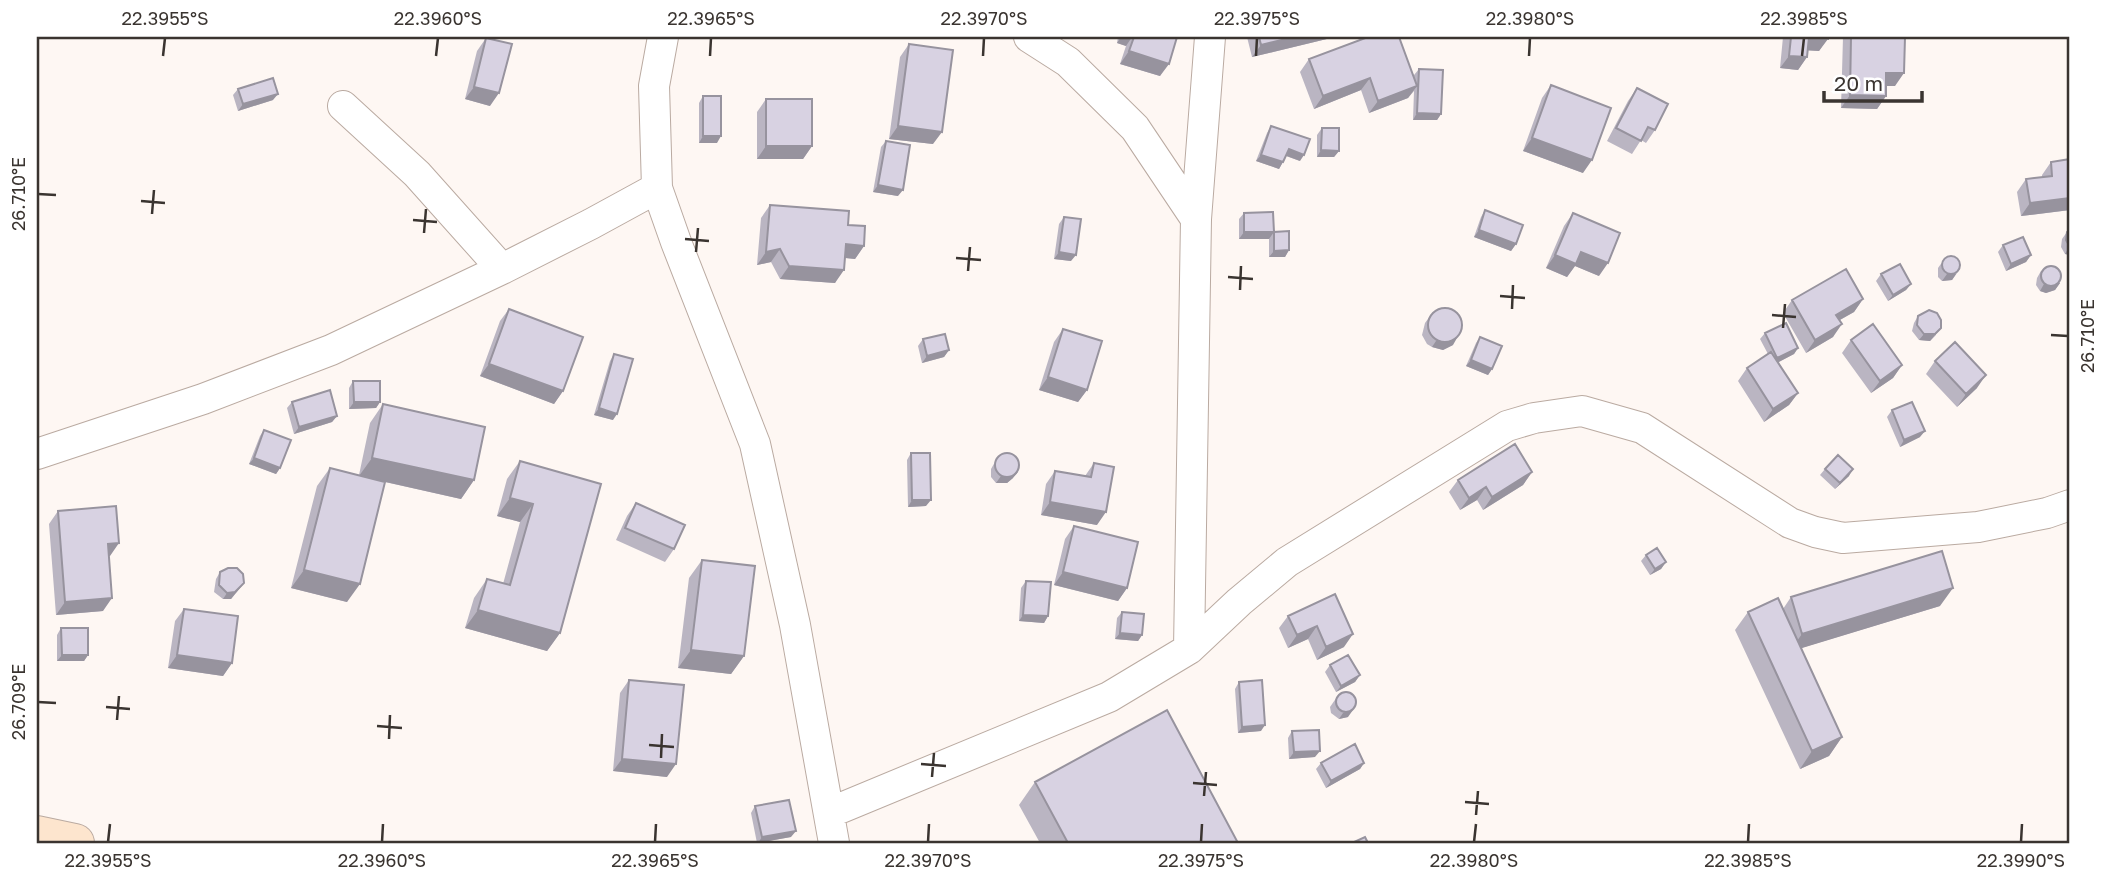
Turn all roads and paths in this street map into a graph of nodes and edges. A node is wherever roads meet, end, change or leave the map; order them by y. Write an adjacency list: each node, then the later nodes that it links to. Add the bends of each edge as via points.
1 (663, 37): 5 (street, via 654,86)
2 (1029, 37): 6 (street, via 1068,62 1135,128)
3 (1210, 37): 6 (street)
4 (343, 106): 7 (street, via 417,174)
5 (657, 188): 7 (street); 11 (street, via 755,444 795,625)
6 (1196, 219): 10 (street)
7 (502, 269): 8 (street, via 331,350 203,399)
8 (37, 454)
9 (2070, 505): 10 (street, via 1978,527 1843,538 1790,523 1642,428 1582,411 1534,418 1507,426 1287,562)
10 (1189, 649): 11 (street, via 1108,697)
11 (829, 813): 14 (street)
12 (37, 835): 13 (street)
13 (75, 843)
14 (834, 843)

